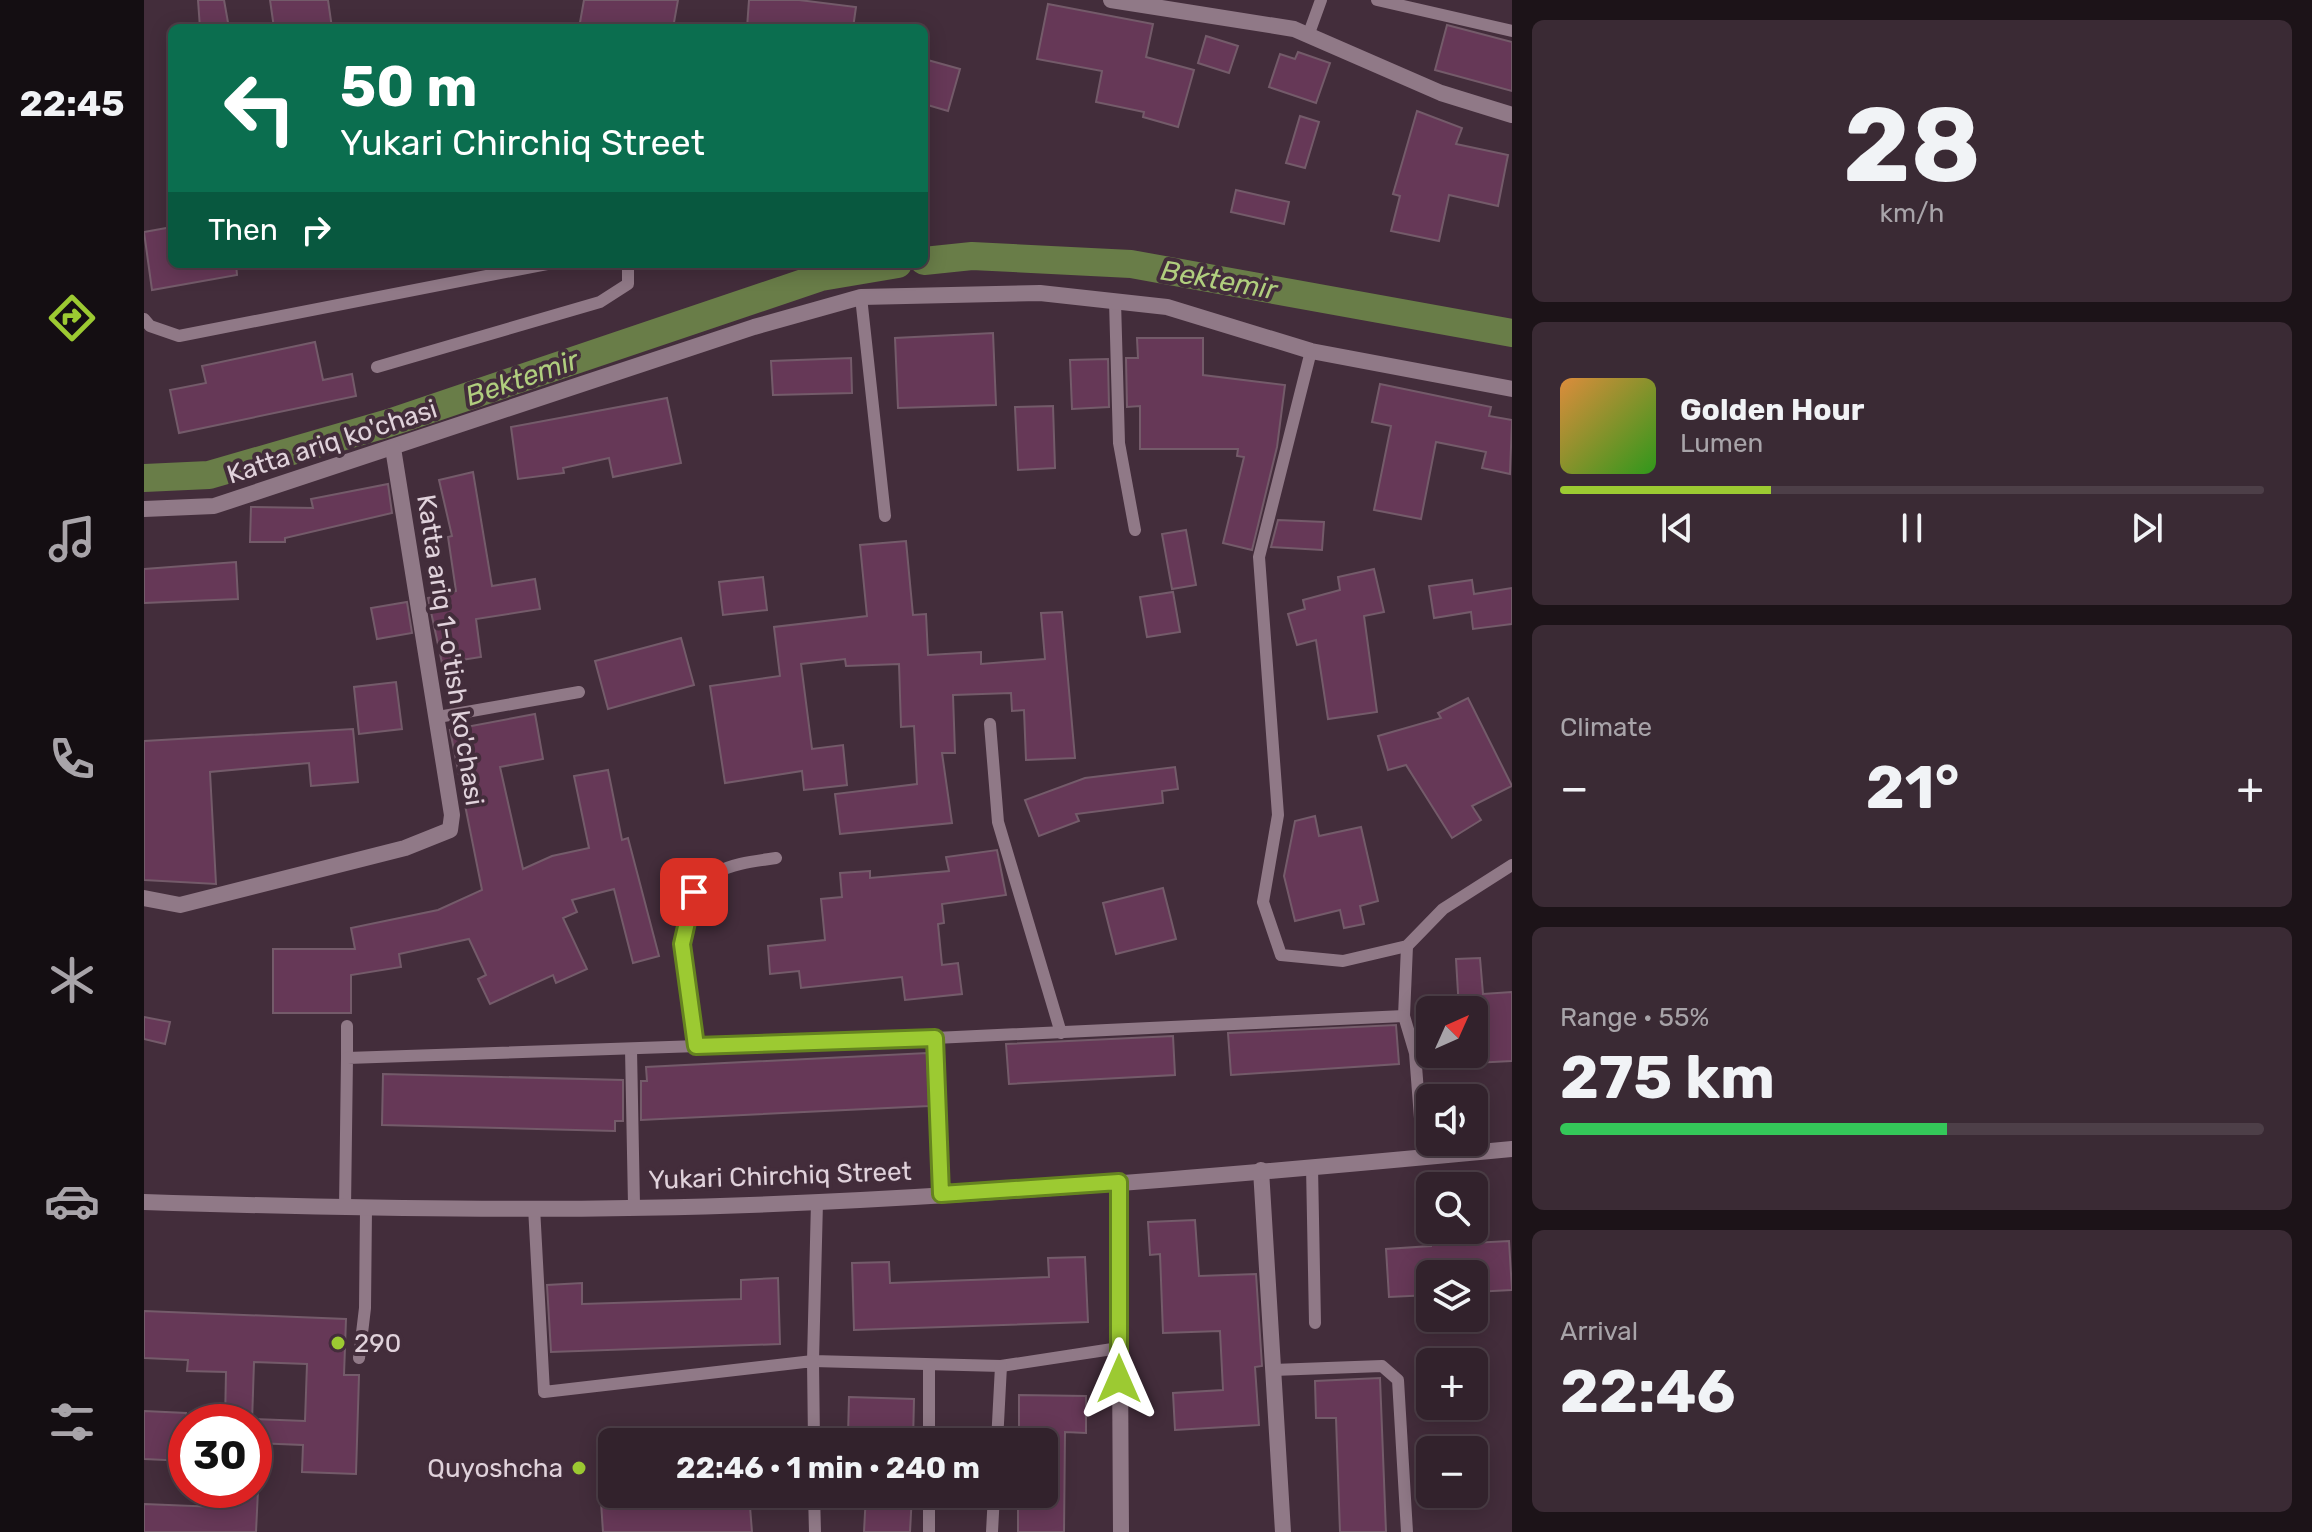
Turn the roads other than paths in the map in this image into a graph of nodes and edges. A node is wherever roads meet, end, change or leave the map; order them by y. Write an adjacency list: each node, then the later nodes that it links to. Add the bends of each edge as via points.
1 (1111, 0): 5 (street, via 1294,29)
2 (1321, 0): 5 (lane)
3 (1377, 0): 4 (lane)
4 (1512, 31)
5 (1308, 36): 6 (street, via 1441,93)
6 (1512, 115)
7 (527, 268): 11 (lane, via 179,336)
8 (628, 268): 13 (lane, via 628,284 600,302)
9 (861, 297): 10 (street, Katta ariq ko'chasi, via 1040,293); 15 (street, Katta ariq ko'chasi, via 754,327); 17 (lane)
10 (1115, 301): 12 (street, Katta ariq ko'chasi, via 1167,307); 18 (lane, via 1119,443)
11 (144, 319)
12 (1311, 351): 14 (street, Katta ariq ko'chasi); 25 (lane, via 1259,557 1278,815 1263,902 1281,955 1343,961)
13 (377, 367)
14 (1512, 389)
15 (393, 448): 16 (street, Katta ariq ko'chasi, via 214,506); 20 (street, Katta ariq 1-o'tish ko'chasi)
16 (144, 509)
17 (885, 516)
18 (1135, 530)
19 (579, 692): 20 (lane)
20 (438, 717): 24 (street, Katta ariq 1-o'tish ko'chasi, via 452,815 446,834 180,905)
21 (990, 724): 28 (lane, via 998,822)
22 (776, 858): 30 (lane, via 716,873 694,892 682,944)
23 (1512, 865): 25 (lane, via 1443,909)
24 (144, 898)
25 (1407, 946): 26 (lane)
26 (1404, 1016): 28 (lane); 34 (lane, via 1415,1053)
27 (347, 1026): 32 (lane)
28 (1061, 1033): 29 (lane)
29 (935, 1038): 30 (lane); 38 (lane)
30 (696, 1046): 31 (lane)
31 (631, 1049): 32 (lane); 41 (lane)
32 (347, 1058): 43 (lane)
33 (1512, 1149): 34 (street, Yukari Chirchiq Street)
34 (1423, 1157): 35 (street, Yukari Chirchiq Street)
35 (1312, 1166): 36 (street, Yukari Chirchiq Street); 45 (lane)
36 (1261, 1170): 37 (street, Yukari Chirchiq Street); 51 (street)
37 (1119, 1182): 38 (street, Yukari Chirchiq Street); 46 (street)
38 (941, 1194): 40 (street, Yukari Chirchiq Street)
39 (144, 1202): 43 (street, Yukari Chirchiq Street)
40 (817, 1202): 41 (street, Yukari Chirchiq Street); 48 (lane)
41 (634, 1205): 42 (street, Yukari Chirchiq Street)
42 (534, 1207): 44 (street, Yukari Chirchiq Street); 48 (lane, via 544,1392)
43 (345, 1208): 44 (street, Yukari Chirchiq Street)
44 (366, 1209): 47 (lane)
45 (1315, 1323)
46 (1119, 1348): 50 (lane); 61 (street)
47 (359, 1358)
48 (813, 1361): 49 (lane); 52 (lane)
49 (929, 1366): 50 (lane); 53 (lane)
50 (1001, 1366): 54 (lane)
51 (1273, 1370): 62 (street); 63 (lane, via 1382,1366 1398,1380)
52 (814, 1428)
53 (929, 1428)
54 (998, 1428)
55 (814, 1508): 58 (lane)
56 (929, 1508): 59 (lane)
57 (993, 1508): 60 (lane)
58 (815, 1532)
59 (929, 1532)
60 (992, 1532)
61 (1121, 1532)
62 (1283, 1532)
63 (1407, 1532)

